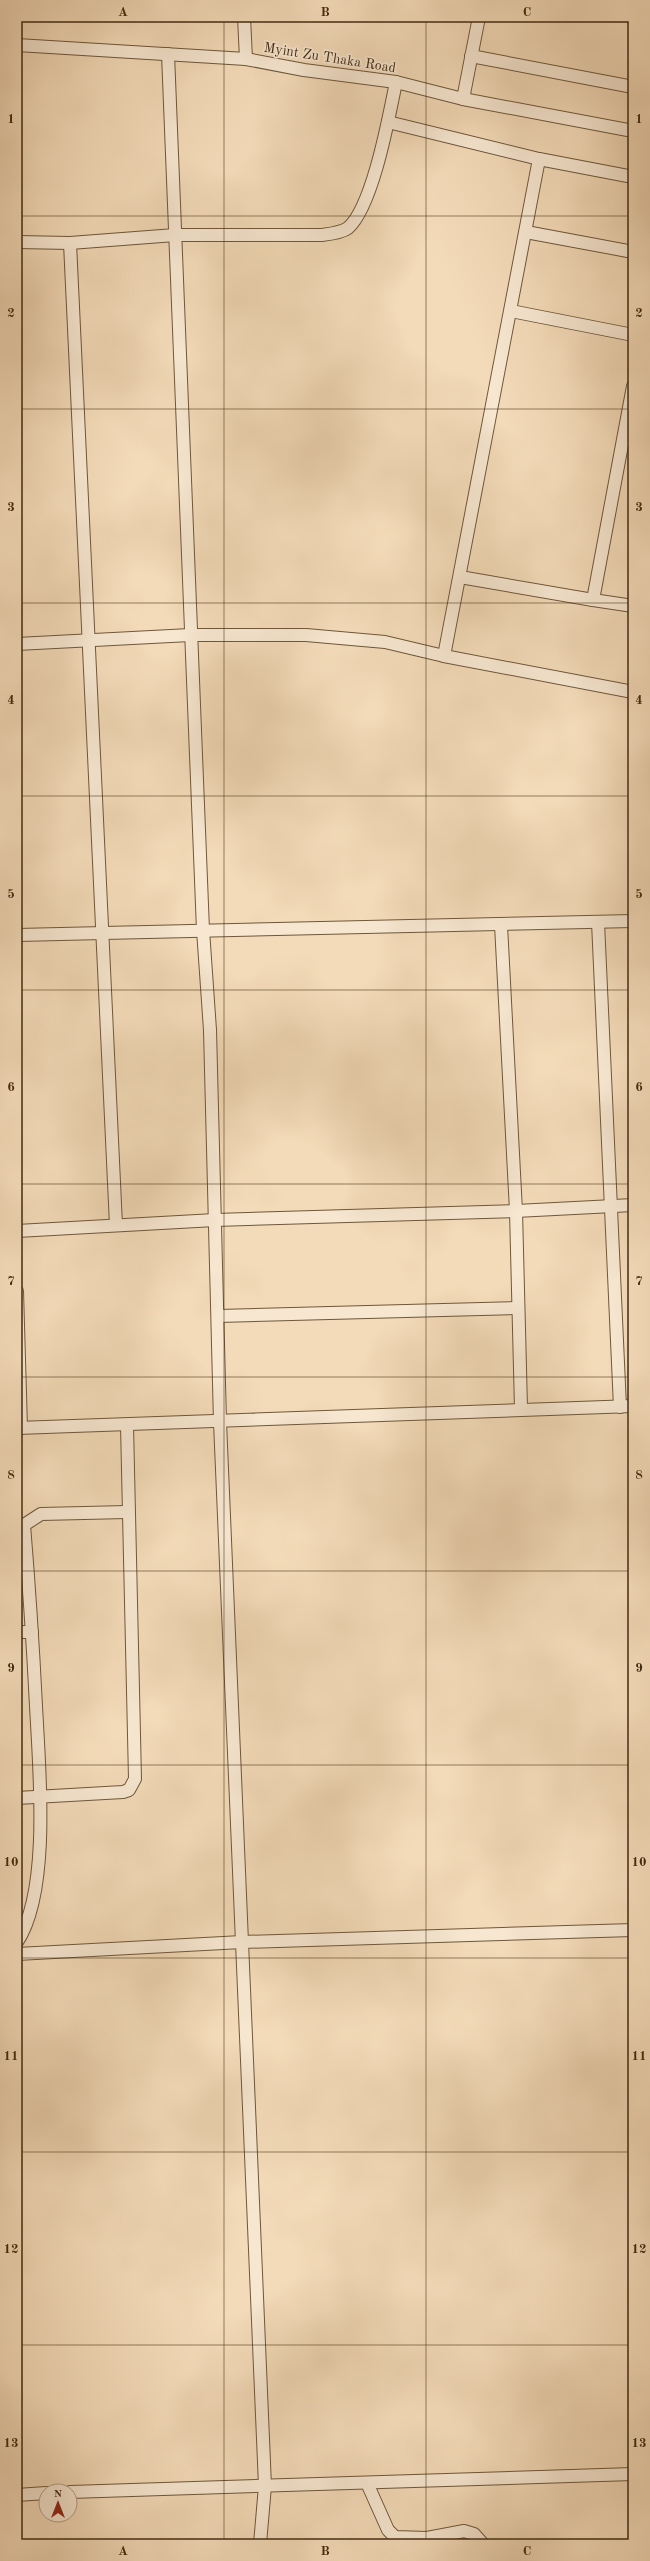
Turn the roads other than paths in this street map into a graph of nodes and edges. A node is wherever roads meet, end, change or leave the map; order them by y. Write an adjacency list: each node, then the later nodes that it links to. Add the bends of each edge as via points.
1 (244, 17): 6 (street)
2 (479, 17): 5 (street)
3 (17, 45): 4 (street, Myint Zu Thaka Road)
4 (168, 54): 6 (street, Myint Zu Thaka Road); 15 (street)
5 (471, 56): 8 (street); 9 (street)
6 (246, 59): 7 (street, Myint Zu Thaka Road, via 304,70)
7 (396, 82): 9 (street, Myint Zu Thaka Road); 10 (street)
8 (633, 88)
9 (463, 99): 11 (street, Myint Zu Thaka Road)
10 (388, 122): 12 (street); 15 (street, via 369,190 361,208 347,228 321,235)
11 (633, 132)
12 (539, 159): 13 (street); 14 (street)
13 (633, 177)
14 (526, 232): 18 (street); 19 (street)
15 (175, 235): 17 (street); 25 (street)
16 (17, 242): 17 (street)
17 (70, 243): 26 (street)
18 (633, 252)
19 (512, 311): 20 (street); 22 (street)
20 (633, 335)
21 (633, 386): 23 (street)
22 (460, 577): 23 (street); 28 (street)
23 (593, 600): 24 (street)
24 (633, 606)
25 (190, 635): 26 (street); 28 (street, via 306,635 385,642); 33 (street)
26 (88, 641): 27 (street); 34 (street)
27 (17, 644)
28 (444, 656): 29 (street)
29 (633, 692)
30 (633, 921): 31 (street)
31 (598, 922): 32 (street); 37 (street)
32 (501, 925): 33 (street); 38 (street)
33 (203, 930): 34 (street); 39 (street, via 210,1030)
34 (103, 933): 35 (street); 40 (street)
35 (17, 935)
36 (633, 1205): 37 (street)
37 (612, 1206): 38 (street); 47 (street)
38 (516, 1211): 39 (street); 43 (street)
39 (215, 1220): 40 (street); 44 (street)
40 (116, 1225): 41 (street)
41 (17, 1231)
42 (17, 1291): 45 (street)
43 (517, 1308): 44 (street); 48 (street)
44 (218, 1316): 49 (street)
45 (18, 1328): 51 (street)
46 (633, 1406): 47 (street)
47 (620, 1407): 48 (street)
48 (521, 1408): 49 (street)
49 (220, 1422): 50 (street); 60 (street)
50 (127, 1426): 51 (street); 52 (street)
51 (19, 1428)
52 (128, 1512): 53 (street, via 41,1514); 56 (street, via 135,1779 130,1790 123,1792)
53 (21, 1525): 55 (street)
54 (17, 1632): 55 (street)
55 (32, 1632): 56 (street)
56 (41, 1797): 57 (street); 59 (street, via 36,1888 32,1906)
57 (17, 1798)
58 (633, 1930): 60 (street)
59 (17, 1942)
60 (242, 1942): 61 (street); 64 (street)
61 (17, 1954)
62 (633, 2474): 63 (street)
63 (367, 2483): 64 (street); 69 (street, via 388,2530 395,2537 427,2538 464,2531 474,2534)
64 (265, 2486): 65 (street); 68 (street)
65 (78, 2492)
66 (38, 2494): 67 (street)
67 (17, 2495)
68 (260, 2544)
69 (483, 2544)

